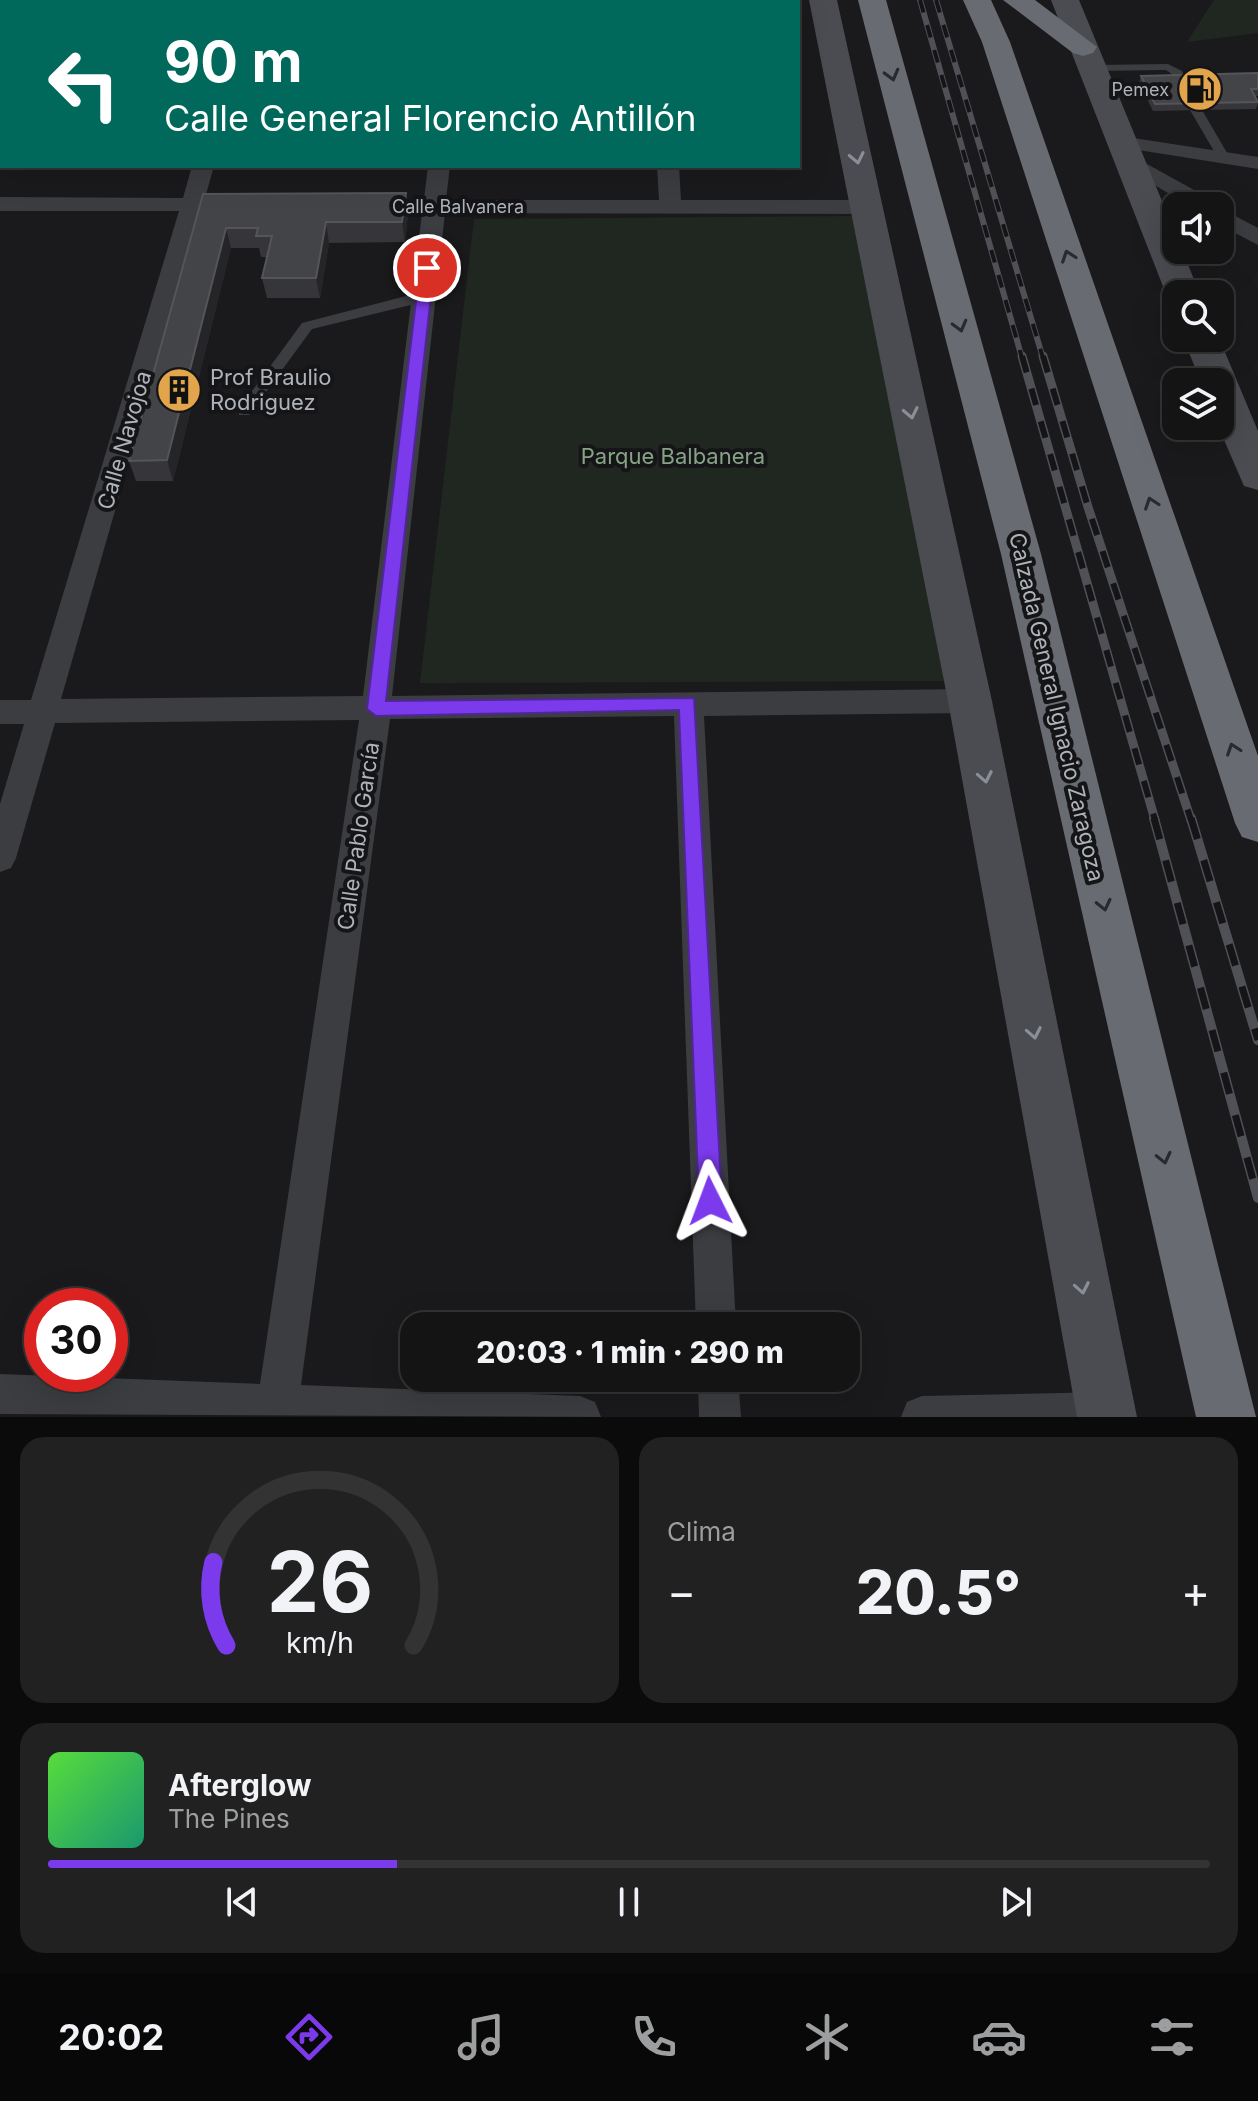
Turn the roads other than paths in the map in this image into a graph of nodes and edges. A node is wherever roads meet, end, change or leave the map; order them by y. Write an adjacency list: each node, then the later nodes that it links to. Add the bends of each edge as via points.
1 (823, 0): 22 (main road, one-way to 22)
2 (872, 0): 45 (highway, Calzada General Ignacio Zaragoza, one-way to 45, via 1021,554)
3 (977, 0): 35 (highway, one-way to 3, via 996,42)
4 (1017, 0): 6 (highway)
5 (1065, 0): 6 (main road)
6 (1088, 57): 7 (lane, via 1168,67); 9 (main road)
7 (1182, 82)
8 (1196, 110): 10 (lane)
9 (1124, 150): 10 (street); 15 (street); 25 (main road)
10 (1224, 158): 11 (street)
11 (1258, 163)
12 (202, 168): 17 (street, Calle Navojoa)
13 (439, 168): 20 (street, Calle Pablo García)
14 (668, 168): 21 (street)
15 (1186, 192)
16 (0, 204): 17 (street)
17 (192, 205): 18 (street); 34 (street, Calle Navojoa)
18 (268, 206)
19 (344, 206): 20 (street, Calle Balvanera)
20 (435, 206): 21 (street, Calle Balvanera); 26 (street, Calle Pablo García)
21 (670, 206): 22 (street, Calle Balvanera)
22 (868, 207): 30 (main road, one-way to 30)
23 (1234, 223): 24 (street)
24 (1258, 238)
25 (1177, 280)
26 (423, 298): 27 (lane, via 307,326); 32 (street, Calle Pablo García)
27 (244, 412)
28 (1234, 418): 29 (main road)
29 (1258, 477)
30 (970, 701): 31 (street); 41 (main road, one-way to 41)
31 (688, 703): 32 (street); 37 (street)
32 (376, 709): 34 (street); 40 (street, Calle Pablo García)
33 (0, 712): 34 (street)
34 (44, 713): 36 (street, Calle Navojoa)
35 (1258, 823)
36 (0, 858)
37 (715, 1312)
38 (719, 1392): 43 (street)
39 (0, 1394): 40 (street)
40 (276, 1410): 42 (street)
41 (1106, 1414): 44 (street)
42 (580, 1417)
43 (720, 1417)
44 (922, 1417)
45 (1226, 1417)

